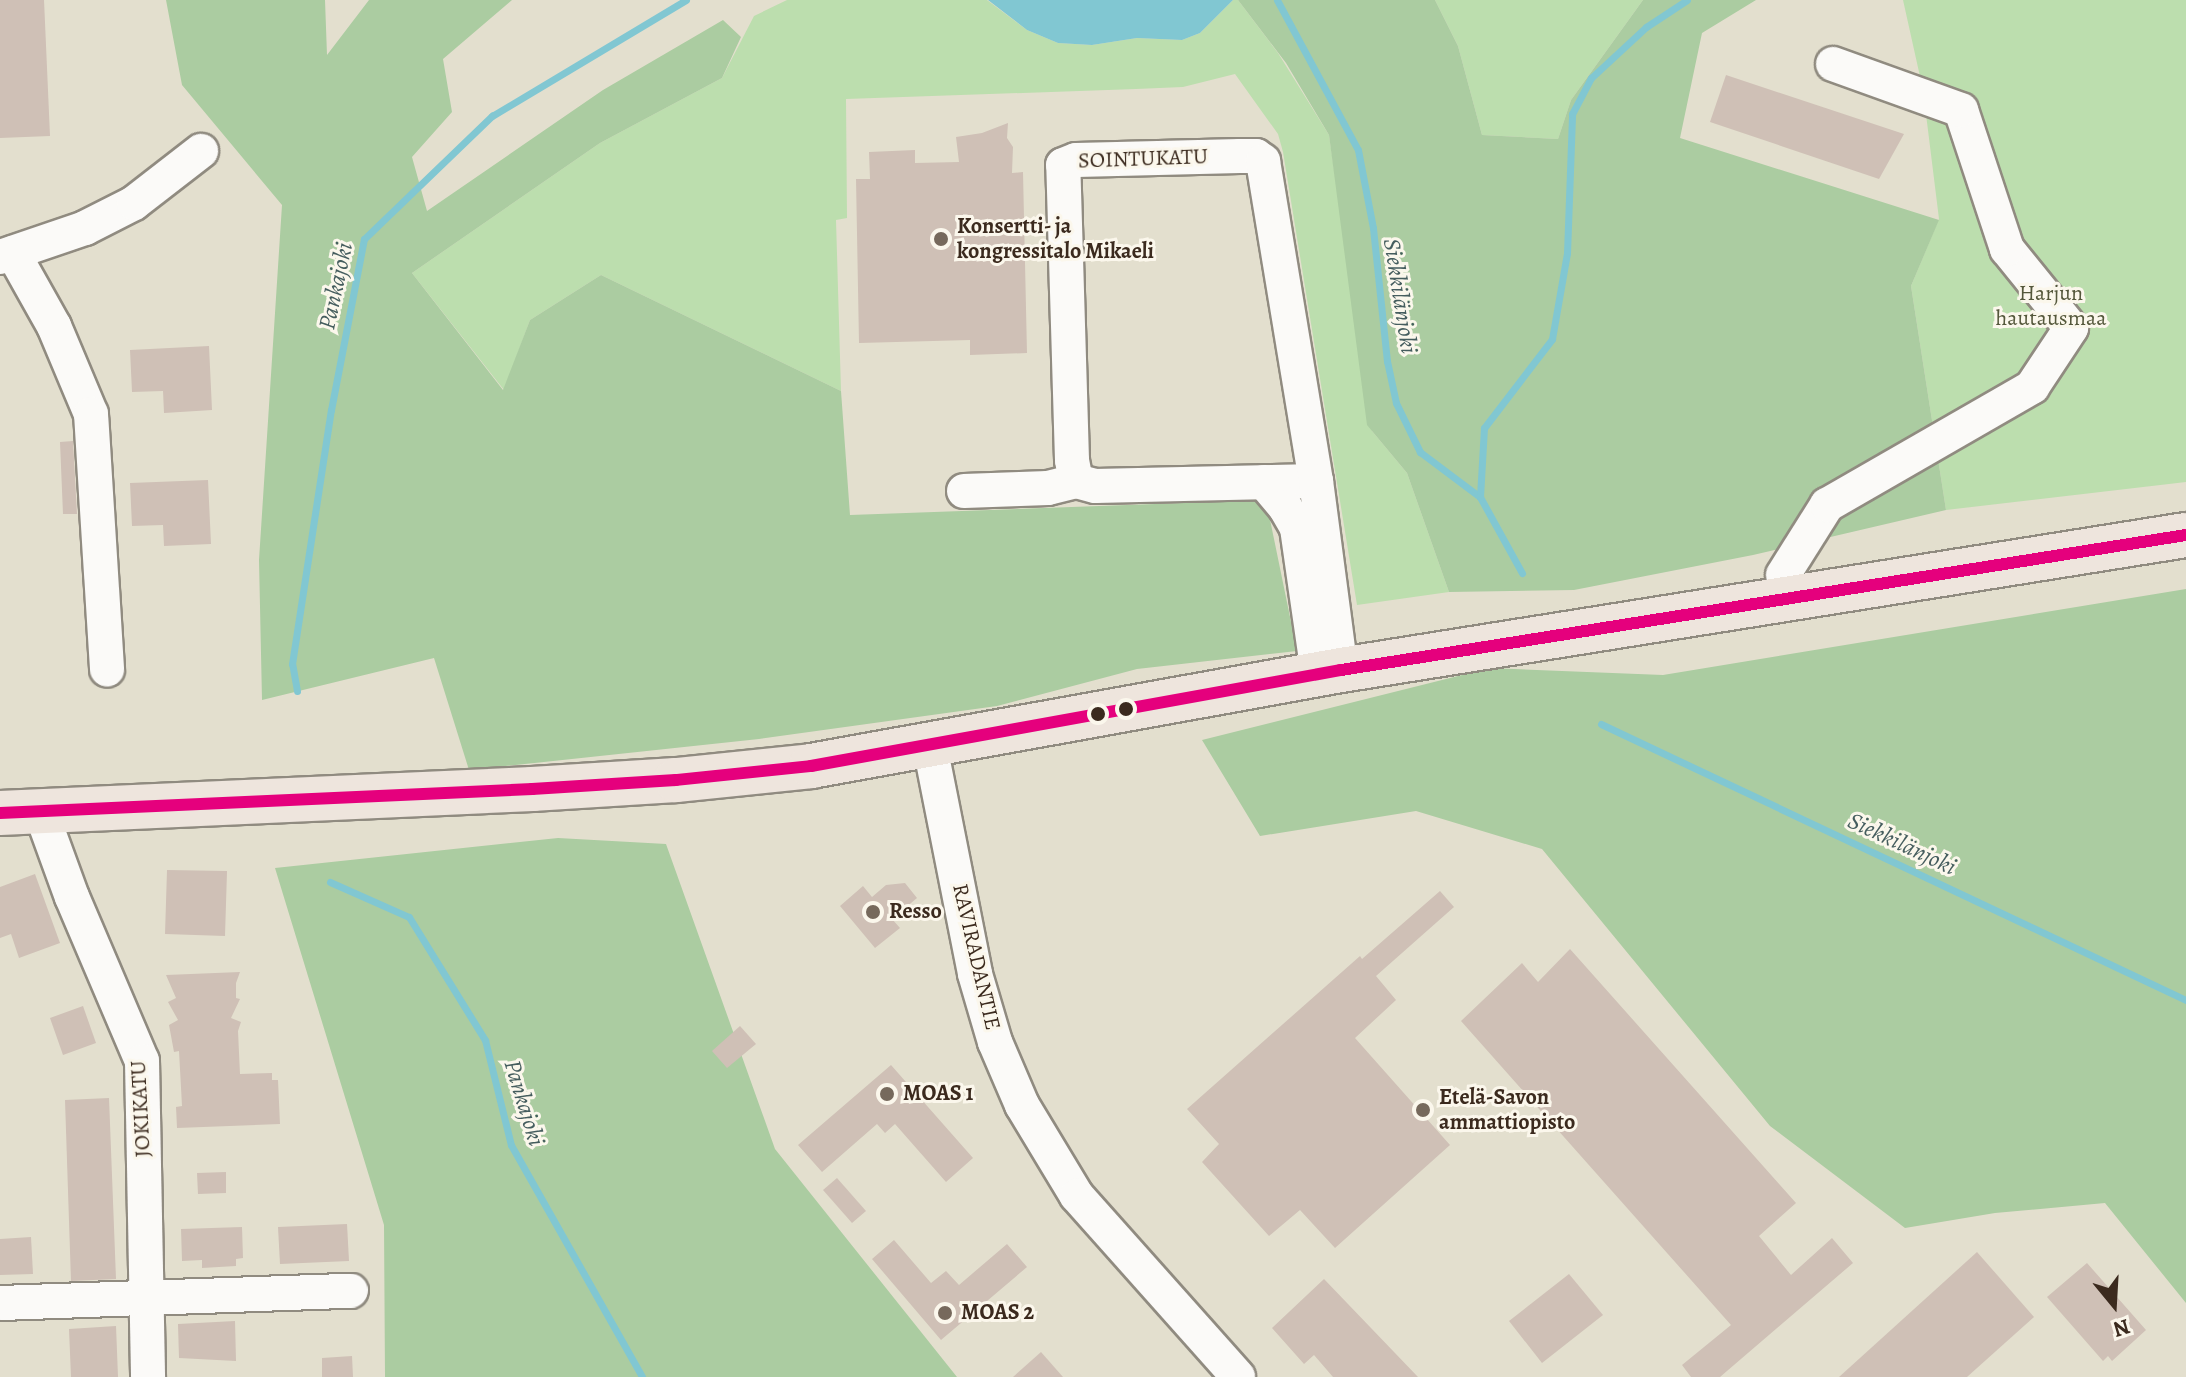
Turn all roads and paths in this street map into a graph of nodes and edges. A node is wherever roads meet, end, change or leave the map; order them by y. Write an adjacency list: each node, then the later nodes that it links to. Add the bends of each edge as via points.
1 (1833, 64): 9 (street, via 1961,110 2007,249 2071,328 2032,387 1827,505)
2 (201, 151): 3 (street, via 134,203 85,228)
3 (6, 255): 10 (street, via 54,326 91,414)
4 (1076, 481): 5 (street, SOINTUKATU, via 1063,165 1076,160 1256,156 1267,170); 6 (street, via 1095,486); 7 (street, via 1048,488)
5 (1316, 481): 6 (street); 11 (street, SOINTUKATU)
6 (1264, 482): 11 (street, via 1297,528)
7 (964, 491)
8 (2186, 535): 11 (main road)
9 (1783, 575)
10 (107, 669)
11 (1330, 672): 12 (main road)
12 (930, 746): 13 (main road, via 811,766 676,780); 18 (street, RAVIRADANTIE, via 975,974 995,1042 1022,1105 1077,1196)
13 (20, 812): 15 (street, JOKIKATU, via 72,897 142,1061)
14 (351, 1291): 15 (street)
15 (146, 1300): 16 (street); 17 (street, JOKIKATU)
16 (0, 1303)
17 (148, 1377)
18 (1238, 1377)

